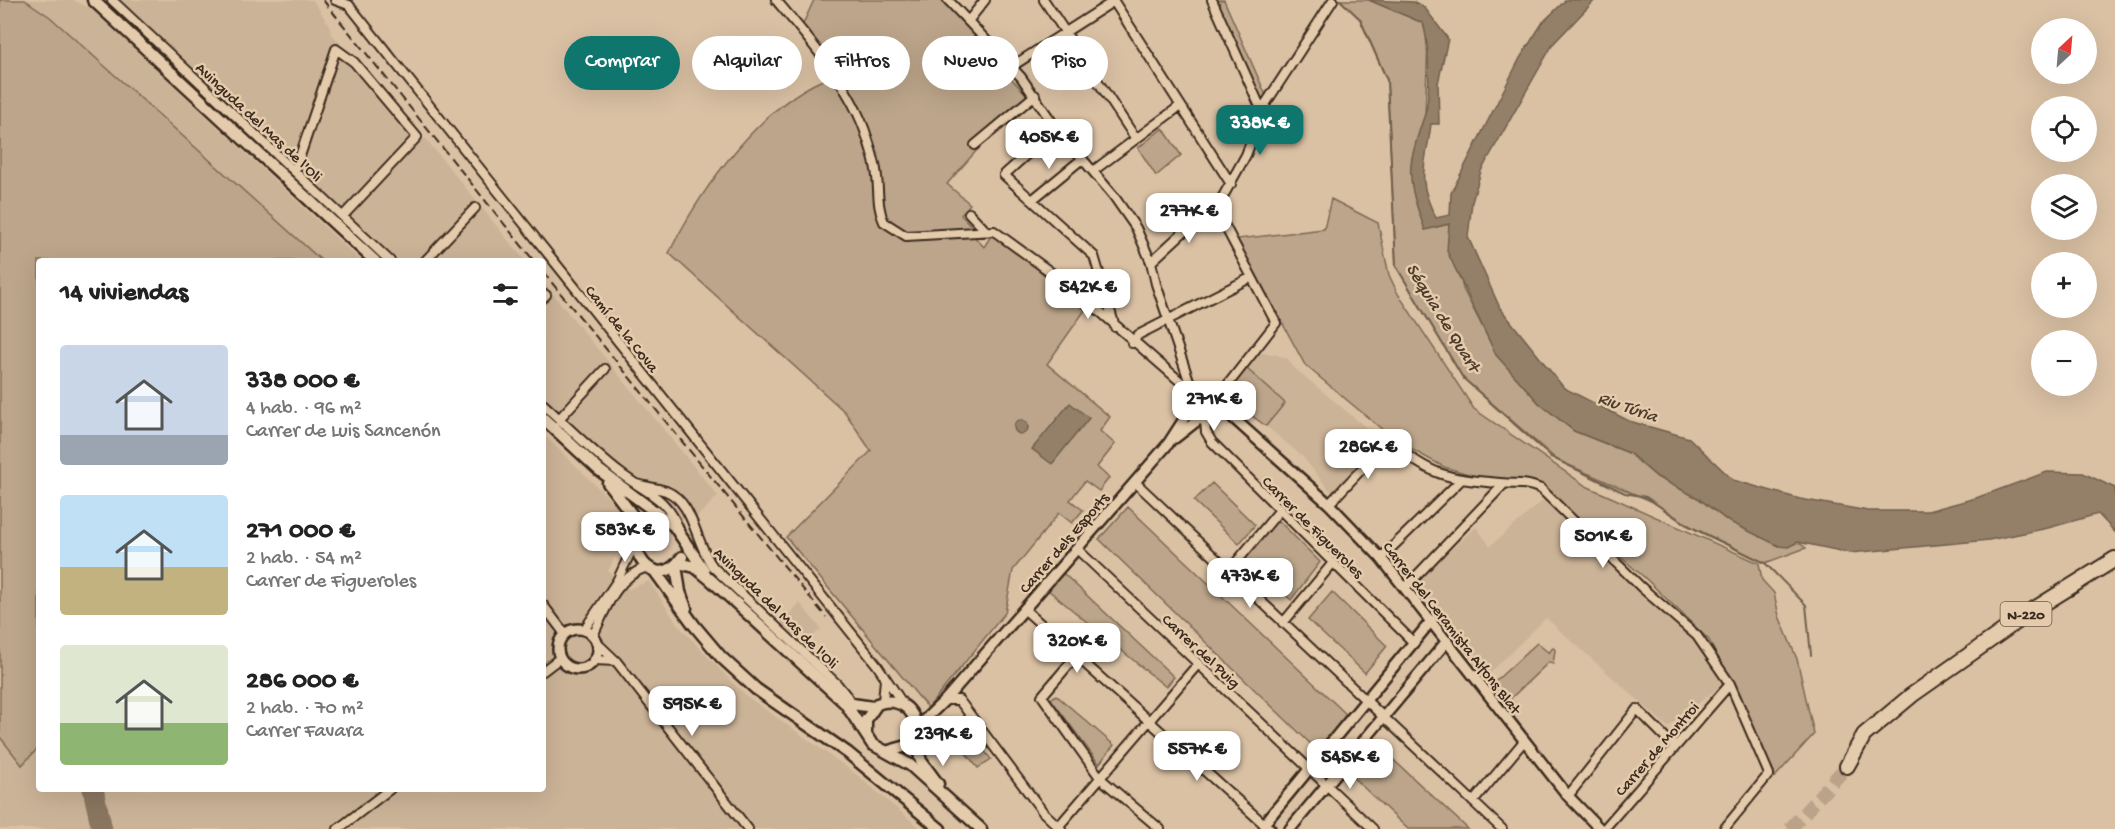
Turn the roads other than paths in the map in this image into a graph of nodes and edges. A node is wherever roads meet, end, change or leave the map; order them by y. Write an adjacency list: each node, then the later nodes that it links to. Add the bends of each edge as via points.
1 (93, 0): 33 (main road)
2 (110, 0): 24 (street, Avinguda del Mas de l'Oli)
3 (335, 0): 10 (street, Camí de la Cova)
4 (776, 0): 32 (street, via 819,51 857,110 877,176 877,196 884,222 906,236)
5 (948, 0): 12 (street)
6 (985, 0): 12 (street)
7 (1044, 0): 13 (street)
8 (1212, 0): 19 (street)
9 (1113, 1): 13 (street); 18 (street)
10 (350, 3): 86 (street, Camí de la Cova)
11 (1331, 4): 19 (street)
12 (969, 20): 14 (street)
13 (1065, 32): 15 (street); 21 (street)
14 (983, 36)
15 (1019, 62)
16 (1019, 76): 17 (street)
17 (1035, 95): 20 (street); 22 (street)
18 (1180, 106): 21 (street); 26 (street)
19 (1262, 111): 26 (street)
20 (1056, 128): 23 (street); 27 (street, via 1004,175)
21 (1136, 139): 25 (street)
22 (975, 146)
23 (1082, 159): 25 (street); 27 (street)
24 (295, 171): 31 (street, Avinguda del Mas de l'Oli); 31 (street, via 336,49 354,62 417,137)
25 (1093, 171): 36 (street, via 1136,228)
26 (1231, 184): 29 (street)
27 (1032, 200): 39 (street, via 1094,256)
28 (475, 208): 35 (street)
29 (1216, 209): 36 (street, via 1204,213); 37 (street)
30 (969, 213): 32 (street)
31 (343, 216): 34 (street, Avinguda del Mas de l'Oli)
32 (990, 232): 39 (street, via 1074,289)
33 (372, 258)
34 (387, 258)
35 (428, 258)
36 (1151, 262): 38 (street)
37 (1250, 278): 38 (street); 43 (street, via 1276,323)
38 (1168, 322): 40 (street, via 1138,335); 42 (street)
39 (1115, 327): 40 (street)
40 (1132, 343): 42 (street)
41 (605, 369): 47 (street)
42 (1196, 395): 43 (street, via 1207,395); 45 (street)
43 (1215, 401): 46 (street)
44 (546, 407): 47 (street, Avinguda del Mas de l'Oli)
45 (1190, 410): 49 (street); 50 (street, Carrer dels Esports)
46 (1216, 412): 49 (street); 56 (street, Carrer del Ceramista Alfons Blat, via 1231,416)
47 (559, 419): 54 (street, Avinguda del Mas de l'Oli)
48 (546, 421): 51 (main road)
49 (1202, 421): 50 (street, Carrer dels Esports); 57 (street, Carrer de Figueroles, via 1212,442)
50 (1168, 444): 53 (street, Carrer dels Esports)
51 (599, 470): 58 (main road); 60 (main road, via 633,516)
52 (1461, 480): 55 (street); 56 (street, via 1435,474 1388,441); 63 (street)
53 (1135, 482): 62 (street, Carrer dels Esports); 68 (street)
54 (637, 484): 59 (street, Avinguda del Mas de l'Oli, via 673,512); 90 (street, Avinguda del Mas de l'Oli, via 678,499 690,515 702,552 713,567 837,684)
55 (1504, 484): 70 (street); 87 (street, via 1522,481 1541,489 1697,636)
56 (1329, 504): 63 (street, Carrer del Ceramista Alfons Blat)
57 (1279, 511): 66 (street, Carrer de Figueroles); 68 (street)
58 (666, 522): 59 (main road); 60 (main road, via 651,523)
59 (680, 531): 61 (main road)
60 (637, 538): 67 (main road, via 638,557); 77 (street)
61 (685, 544): 65 (main road); 69 (main road)
62 (1077, 549): 72 (street, Carrer dels Esports); 84 (street, Carrer del Puig)
63 (1381, 558): 70 (street, Carrer del Ceramista Alfons Blat)
64 (2115, 559): 102 (highway, N-220, via 2033,609 1940,675 1864,735)
65 (677, 564): 67 (main road, via 669,569); 69 (main road, via 695,567); 75 (main road, via 680,592)
66 (1332, 564): 74 (street); 79 (street, Carrer de Figueroles)
67 (651, 569): 75 (main road); 77 (street, via 628,574)
68 (1229, 571): 74 (street)
69 (711, 580): 90 (main road)
70 (1405, 588): 73 (street, Carrer del Ceramista Alfons Blat)
71 (546, 609): 76 (street)
72 (1024, 609): 80 (street); 88 (street, Carrer dels Esports)
73 (1432, 620): 78 (street, Carrer del Ceramista Alfons Blat); 79 (street)
74 (1283, 623): 89 (street)
75 (694, 626): 114 (main road, via 756,689 848,753)
76 (565, 634): 77 (street, via 578,629); 81 (street, via 558,645)
77 (591, 636): 82 (street); 83 (street)
78 (1447, 641): 95 (street); 99 (street, Carrer del Ceramista Alfons Blat)
79 (1414, 643): 89 (street)
80 (1076, 656): 96 (street); 104 (street, via 1042,696)
81 (560, 658): 82 (street, via 576,669); 85 (street)
82 (594, 660): 83 (street)
83 (615, 661): 113 (street)
84 (1198, 664): 96 (street); 103 (street, Carrer del Puig)
85 (546, 669)
86 (885, 679): 91 (street); 92 (street, Camí de la Cova)
87 (1730, 684): 100 (street, Carrer de Montroi); 122 (street, via 1769,774)
88 (945, 700): 93 (street, Carrer dels Esports); 111 (street, via 959,700 1043,812)
89 (1367, 702): 95 (street); 103 (street)
90 (850, 704): 91 (main road); 98 (main road)
91 (878, 704): 92 (main road); 98 (main road, via 866,720)
92 (903, 704): 94 (main road)
93 (932, 712): 94 (street); 97 (street, Carrer dels Esports)
94 (912, 713): 97 (main road)
95 (1383, 717): 105 (street); 108 (street)
96 (1147, 722): 104 (street); 110 (street)
97 (914, 732): 101 (main road, via 907,746); 109 (main road, via 921,761)
98 (867, 734): 101 (main road, via 877,748)
99 (1524, 741): 107 (street, Carrer del Ceramista Alfons Blat); 108 (street)
100 (1674, 746): 107 (street, via 1636,709); 121 (street, Carrer de Montroi)
101 (889, 751): 109 (main road)
102 (1847, 766)
103 (1310, 769): 105 (street, Carrer del Puig); 110 (street)
104 (1101, 779): 111 (street); 116 (street)
105 (1326, 785): 117 (street); 118 (street, Carrer del Puig)
106 (386, 792): 112 (street)
107 (1568, 796): 120 (street, Carrer del Ceramista Alfons Blat)
108 (1473, 802): 119 (street)
109 (955, 805): 115 (main road)
110 (1267, 826)
111 (1060, 828)
112 (338, 829)
113 (748, 829)
114 (940, 829)
115 (981, 829)
116 (1160, 829)
117 (1290, 829)
118 (1373, 829)
119 (1502, 829)
120 (1600, 829)
121 (1604, 829)
122 (1724, 829)

